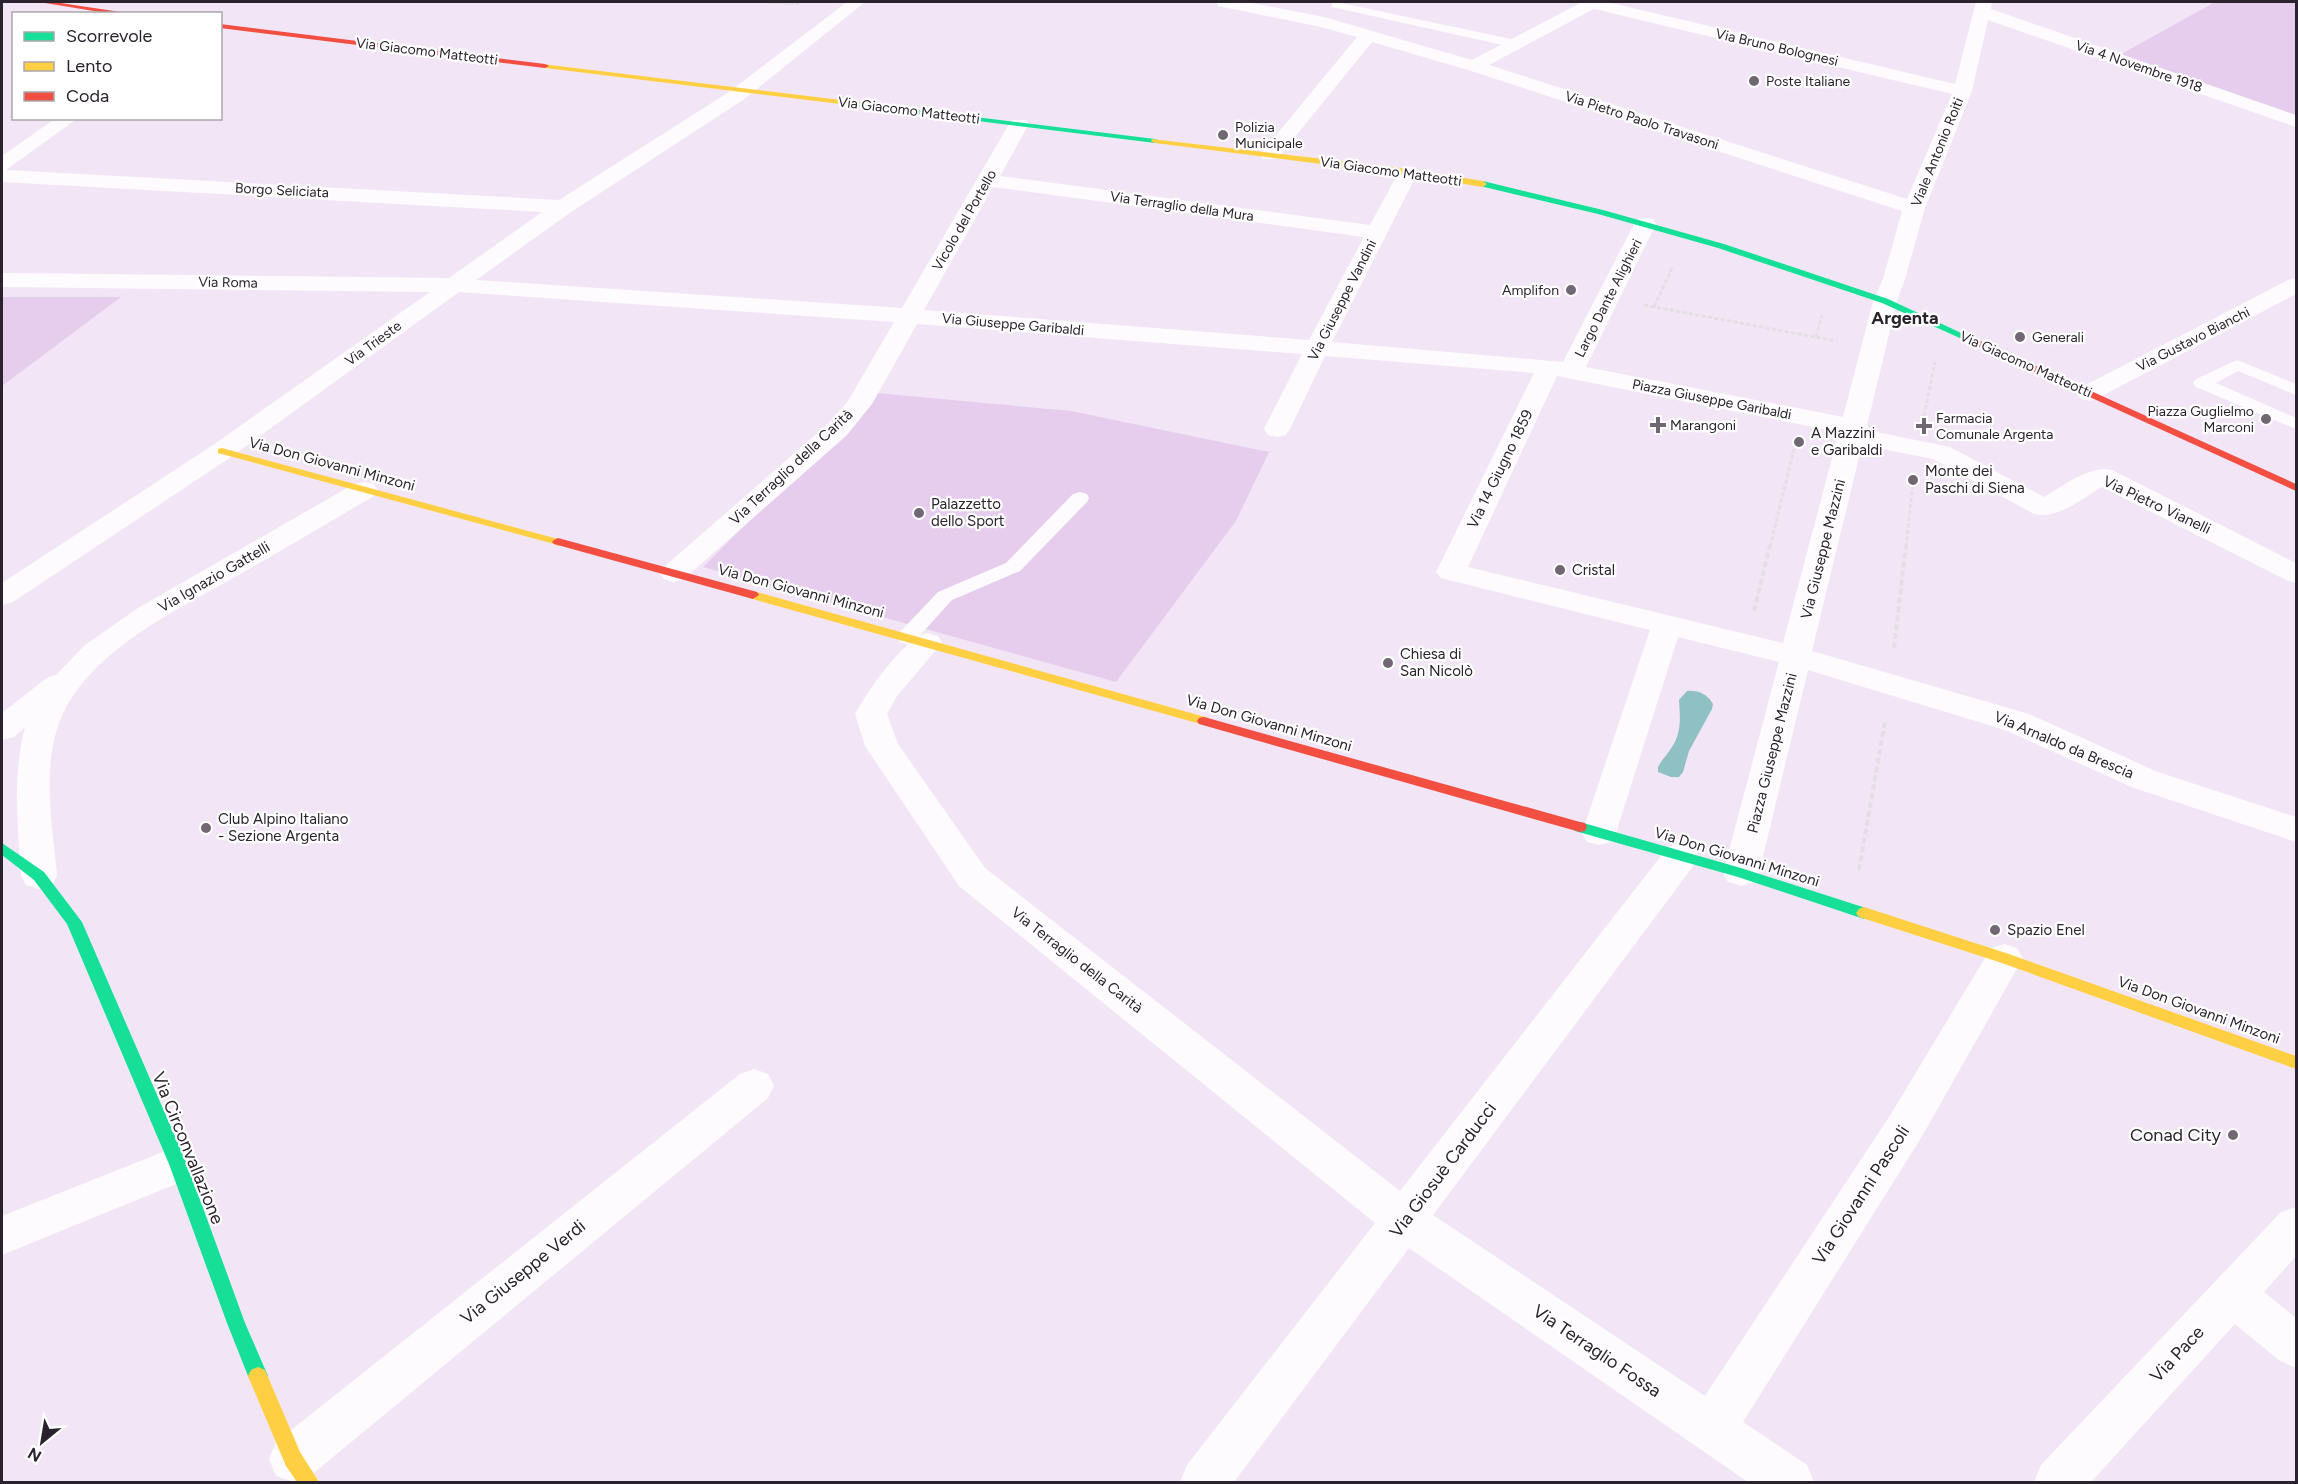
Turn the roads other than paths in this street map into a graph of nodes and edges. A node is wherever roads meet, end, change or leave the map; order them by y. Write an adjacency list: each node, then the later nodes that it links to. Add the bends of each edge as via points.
1 (42, 2): 6 (street)
2 (857, 2): 12 (street, Via Trieste)
3 (1224, 2): 7 (street, Via Pietro Paolo Travasoni)
4 (1339, 3): 7 (street); 10 (lane)
5 (1983, 7): 13 (street, Viale Antonio Roiti); 15 (street, Via 4 Novembre 1918)
6 (116, 12)
7 (1311, 19): 9 (street, Via Pietro Paolo Travasoni)
8 (222, 26): 12 (street, Via Giacomo Matteotti)
9 (1368, 35): 11 (street, Via Pietro Paolo Travasoni); 17 (street)
10 (1516, 44): 11 (street); 13 (street, Via Bruno Bolognesi, via 1592,3)
11 (1474, 66): 23 (street, Via Pietro Paolo Travasoni)
12 (744, 90): 16 (street, Via Giacomo Matteotti); 22 (street, Via Trieste)
13 (1963, 91): 23 (street, Viale Antonio Roiti)
14 (66, 120): 18 (street)
15 (2296, 121)
16 (1019, 124): 17 (street, Via Giacomo Matteotti); 21 (street, Vicolo del Portello)
17 (1270, 155): 19 (street, Via Giacomo Matteotti)
18 (2, 165)
19 (1408, 172): 24 (street, Via Giacomo Matteotti, via 1527,193); 25 (street, Via Giuseppe Vandini)
20 (2, 176): 22 (street, Borgo Seliciata)
21 (987, 180): 25 (street, Via Terraglio della Mura); 30 (street, Vicolo del Portello)
22 (563, 207): 27 (street, Via Trieste)
23 (1914, 208): 29 (street, Viale Antonio Roiti)
24 (1645, 224): 29 (street, Via Giacomo Matteotti); 32 (street, Largo Dante Alighieri, via 1608,298)
25 (1377, 232): 31 (street, Via Giuseppe Vandini)
26 (2, 280): 27 (street, Via Roma)
27 (455, 285): 30 (street, Via Giuseppe Garibaldi); 38 (street, Via Trieste)
28 (2296, 285): 34 (street, Via Gustavo Bianchi)
29 (1885, 301): 34 (street, Via Giacomo Matteotti); 37 (street, Via Giuseppe Mazzini)
30 (910, 316): 31 (street, Via Giuseppe Garibaldi); 43 (street, Via Terraglio della Carità, via 859,404 838,429)
31 (1317, 348): 32 (street, Via Giuseppe Garibaldi); 36 (street, Via Giuseppe Vandini)
32 (1560, 369): 37 (street, Piazza Giuseppe Garibaldi); 42 (street, Via 14 Giugno 1859)
33 (2296, 390): 35 (lane, via 2237,365 2202,383)
34 (2089, 393): 39 (street, Via Giacomo Matteotti)
35 (2296, 424)
36 (1277, 429)
37 (1853, 431): 44 (street, Via Pietro Vianelli, via 1941,453 2044,508 2102,476); 48 (street, Via Giuseppe Mazzini)
38 (222, 451): 40 (street, Via Don Giovanni Minzoni); 45 (street, Via Trieste)
39 (2296, 488)
40 (364, 490): 43 (street, Via Don Giovanni Minzoni); 49 (street, Via Ignazio Gattelli, via 138,621)
41 (1080, 498): 47 (lane, via 1013,567 945,596)
42 (1451, 572): 46 (street, Piazza Giuseppe Mazzini)
43 (674, 573): 47 (street, Via Don Giovanni Minzoni)
44 (2296, 574)
45 (2, 596)
46 (1667, 625): 48 (street, Piazza Giuseppe Mazzini); 52 (street)
47 (910, 638): 52 (street, Via Don Giovanni Minzoni); 61 (street, Via Terraglio della Carità, via 871,714 882,746 972,877)
48 (1796, 656): 51 (street, Via Arnaldo da Brescia, via 2017,722 2146,780); 55 (street, Piazza Giuseppe Mazzini)
49 (73, 674): 50 (street, Via Ignazio Gattelli); 56 (street, Via Ignazio Gattelli, via 42,726 36,750)
50 (2, 729)
51 (2296, 830)
52 (1599, 833): 54 (street, Via Don Giovanni Minzoni)
53 (2, 848): 56 (street, Via Circonvallazione)
54 (1680, 856): 55 (street, Via Don Giovanni Minzoni); 61 (street, Via Giosuè Carducci)
55 (1742, 873): 57 (street, Via Don Giovanni Minzoni)
56 (39, 876): 60 (street, Via Circonvallazione, via 74,922)
57 (2004, 958): 58 (street, Via Don Giovanni Minzoni); 66 (street, Via Giovanni Pascoli, via 1906,1126)
58 (2296, 1063)
59 (754, 1086): 67 (street, Via Giuseppe Verdi)
60 (178, 1164): 63 (street); 67 (street, Via Circonvallazione, via 236,1323)
61 (1404, 1220): 66 (street, Via Terraglio Fossa); 68 (street, Via Giosuè Carducci)
62 (2296, 1226): 64 (street, Via Pace)
63 (2, 1236)
64 (2233, 1295): 65 (street); 70 (street, Via Pace)
65 (2296, 1346)
66 (1711, 1428): 69 (street, Via Terraglio Fossa)
67 (301, 1471)
68 (1204, 1482)
69 (1790, 1482)
70 (2058, 1482)

